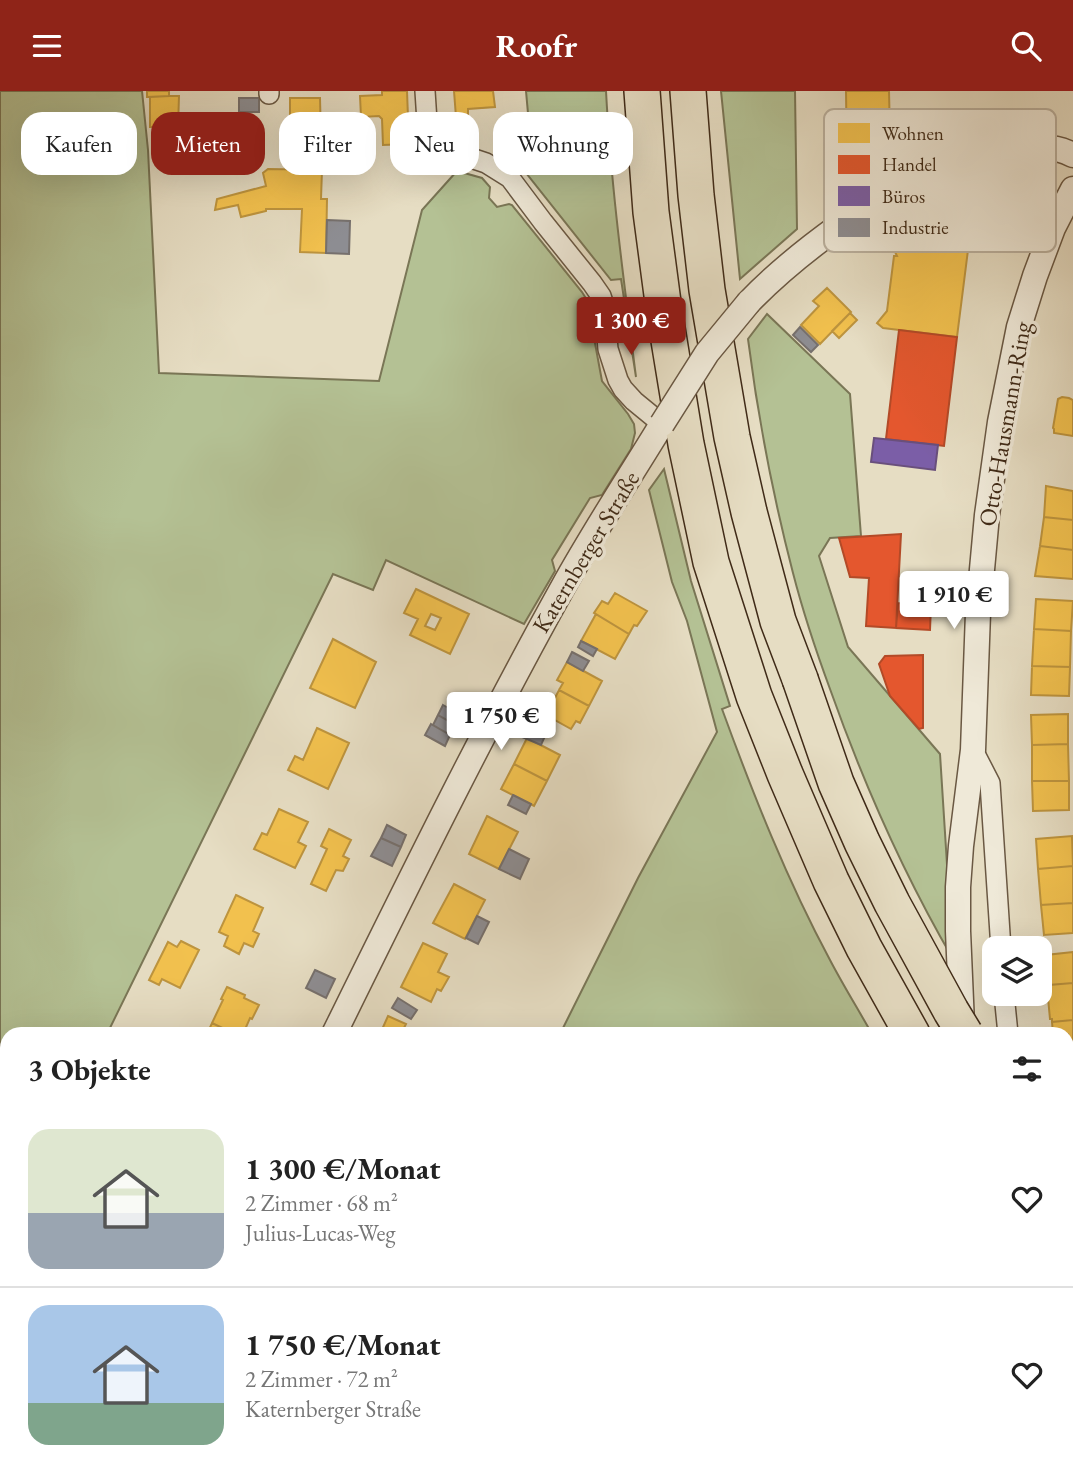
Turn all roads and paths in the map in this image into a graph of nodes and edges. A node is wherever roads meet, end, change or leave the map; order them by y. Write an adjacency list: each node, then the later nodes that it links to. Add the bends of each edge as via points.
1 (425, 91): 10 (street, via 428,137 434,146 441,152 486,163 510,178 592,282 604,305 614,371 623,389)
2 (642, 91): 15 (highway, via 664,310 711,562 754,696 785,774 831,881)
3 (688, 91): 16 (highway, bridge, via 707,290 732,437 778,621 862,842)
4 (1056, 149): 5 (street, Katernberger Straße)
5 (1073, 155)
6 (1073, 189): 7 (street)
7 (1056, 221)
8 (824, 238): 10 (street, Katernberger Straße, bridge, via 750,302 707,353)
9 (1044, 252): 11 (street, Otto-Hausmann-Ring, via 1020,327 1000,422 978,614)
10 (662, 424): 14 (street, Katernberger Straße, via 525,656)
11 (973, 750): 12 (street, Otto-Hausmann-Ring, via 990,783); 17 (street, Otto-Hausmann-Ring, via 958,887)
12 (1000, 936)
13 (1005, 1006): 18 (street)
14 (337, 1027)
15 (908, 1027)
16 (960, 1027)
17 (964, 1027)
18 (1007, 1027)

